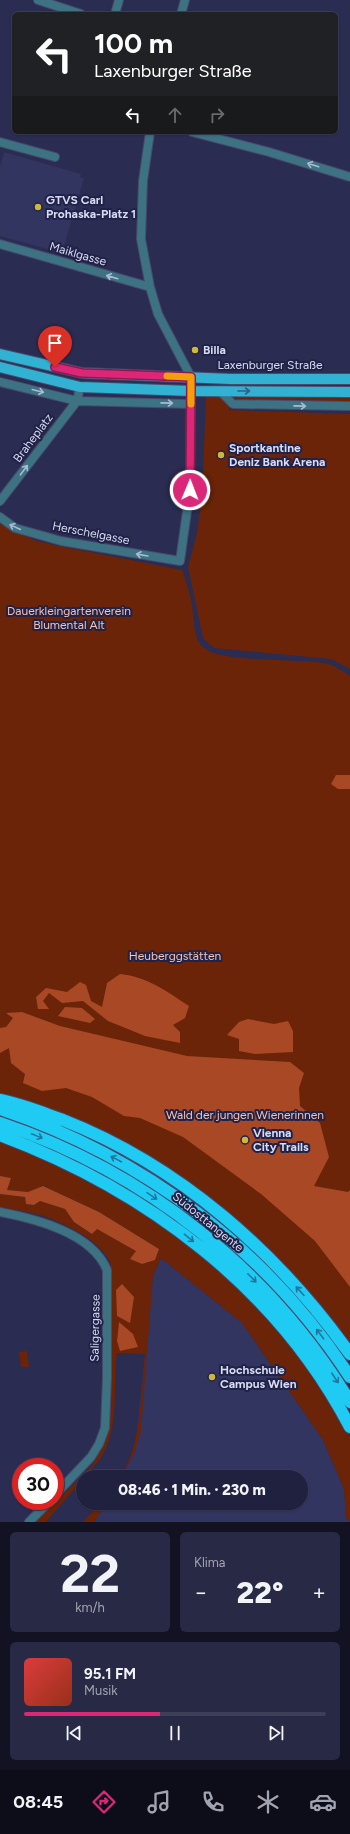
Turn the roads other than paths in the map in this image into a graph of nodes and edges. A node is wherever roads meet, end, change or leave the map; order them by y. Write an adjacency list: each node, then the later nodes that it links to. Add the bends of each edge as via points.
1 (38, 0): 4 (street)
2 (119, 0): 6 (street)
3 (185, 0): 7 (street)
4 (55, 3): 5 (street)
5 (76, 12)
6 (116, 12)
7 (182, 12)
8 (150, 134): 14 (street, via 143,181 141,239)
9 (200, 134): 12 (street, one-way to 9)
10 (0, 142): 11 (street)
11 (55, 157)
12 (350, 177)
13 (0, 244): 14 (street, Maiklgasse, one-way to 13)
14 (150, 287): 17 (street, via 158,314)
15 (0, 354): 17 (main road, Laxenburger Straße, via 82,373)
16 (0, 367): 20 (main road)
17 (191, 377): 18 (main road, Laxenburger Straße); 21 (street)
18 (350, 379)
19 (0, 382): 24 (street, one-way to 24)
20 (80, 387): 21 (main road); 24 (street, Braheplatz)
21 (191, 391): 22 (main road); 25 (street)
22 (220, 391): 23 (main road, one-way to 23); 26 (street, one-way to 26, via 233,404)
23 (350, 392)
24 (77, 401): 25 (street, one-way to 25); 27 (street, Braheplatz, one-way to 24)
25 (191, 404): 28 (street, Herschelgasse, one-way to 28, via 190,490 180,561 61,541 15,528)
26 (350, 406)
27 (0, 501)
28 (0, 518)
29 (0, 1100): 34 (highway, one-way to 29, via 311,1303 268,1256 186,1187 113,1142 46,1114)
30 (0, 1109): 35 (highway, Südosttangente, one-way to 30, via 294,1302 251,1258 203,1216 150,1179 99,1149)
31 (0, 1123): 36 (highway, Südosttangente, one-way to 36, via 57,1144 93,1162 143,1190 197,1228 243,1268 284,1312 319,1355)
32 (0, 1136): 37 (highway, one-way to 37, via 68,1164 121,1192 158,1215 213,1257 285,1331 318,1375)
33 (0, 1212): 38 (street, Saligergasse, via 45,1223 72,1235 99,1255 107,1270 105,1428 91,1457)
34 (350, 1354)
35 (350, 1377)
36 (350, 1402)
37 (350, 1427)
38 (64, 1486)
39 (41, 1510): 40 (street)
40 (29, 1522)

